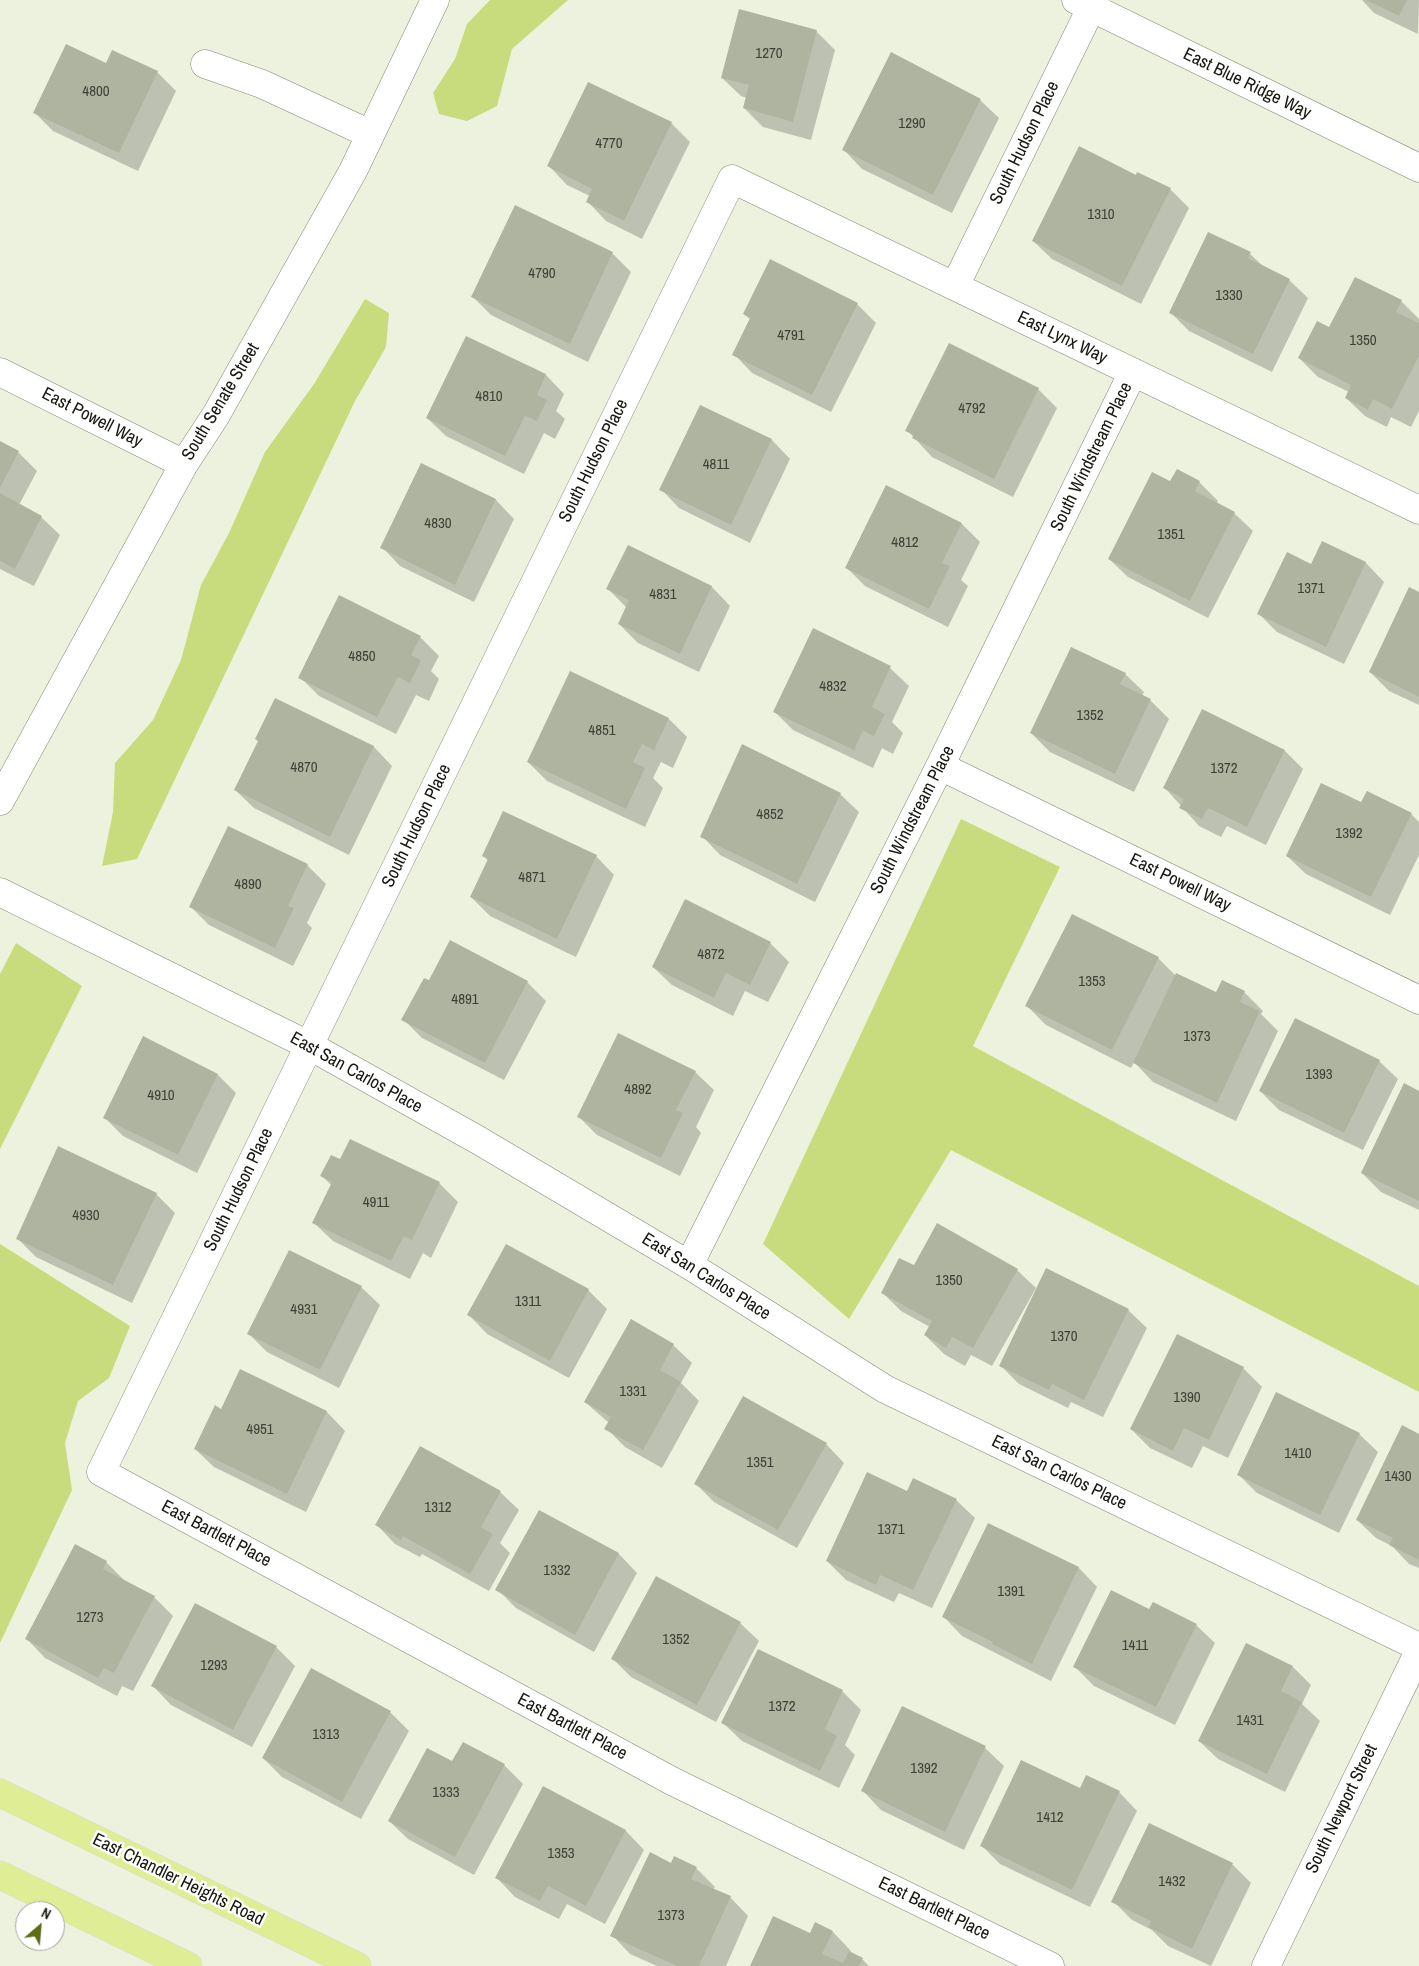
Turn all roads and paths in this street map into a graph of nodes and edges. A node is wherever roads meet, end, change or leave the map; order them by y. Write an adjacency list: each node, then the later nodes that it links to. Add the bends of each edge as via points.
1 (435, 0): 4 (street, South Senate Street)
2 (1088, 3): 5 (street, East Blue Ridge Way); 7 (street, South Hudson Place)
3 (205, 64): 4 (street, via 262,84)
4 (370, 134): 10 (street, South Senate Street, via 353,172 216,415)
5 (1419, 168)
6 (732, 179): 7 (street, East Lynx Way); 16 (street, South Hudson Place)
7 (955, 286): 9 (street, East Lynx Way)
8 (0, 372): 10 (street, East Powell Way)
9 (1133, 372): 11 (street, East Lynx Way); 12 (street, South Windstream Place)
10 (184, 464): 13 (street, South Senate Street)
11 (1419, 510)
12 (940, 766): 15 (street, East Powell Way); 17 (street, South Windstream Place)
13 (0, 802)
14 (0, 892): 16 (street, East San Carlos Place)
15 (1419, 1000)
16 (310, 1046): 17 (street, East San Carlos Place, via 478,1140); 18 (street, South Hudson Place)
17 (689, 1265): 19 (street, East San Carlos Place, via 885,1389)
18 (101, 1472): 25 (street, East Bartlett Place, via 672,1781)
19 (1419, 1647)
20 (1419, 1651): 26 (street, South Newport Street)
21 (0, 1793): 24 (main road, East Chandler Heights Road)
22 (0, 1875): 23 (main road)
23 (188, 1966)
24 (357, 1966)
25 (1050, 1966)
26 (1266, 1966)

